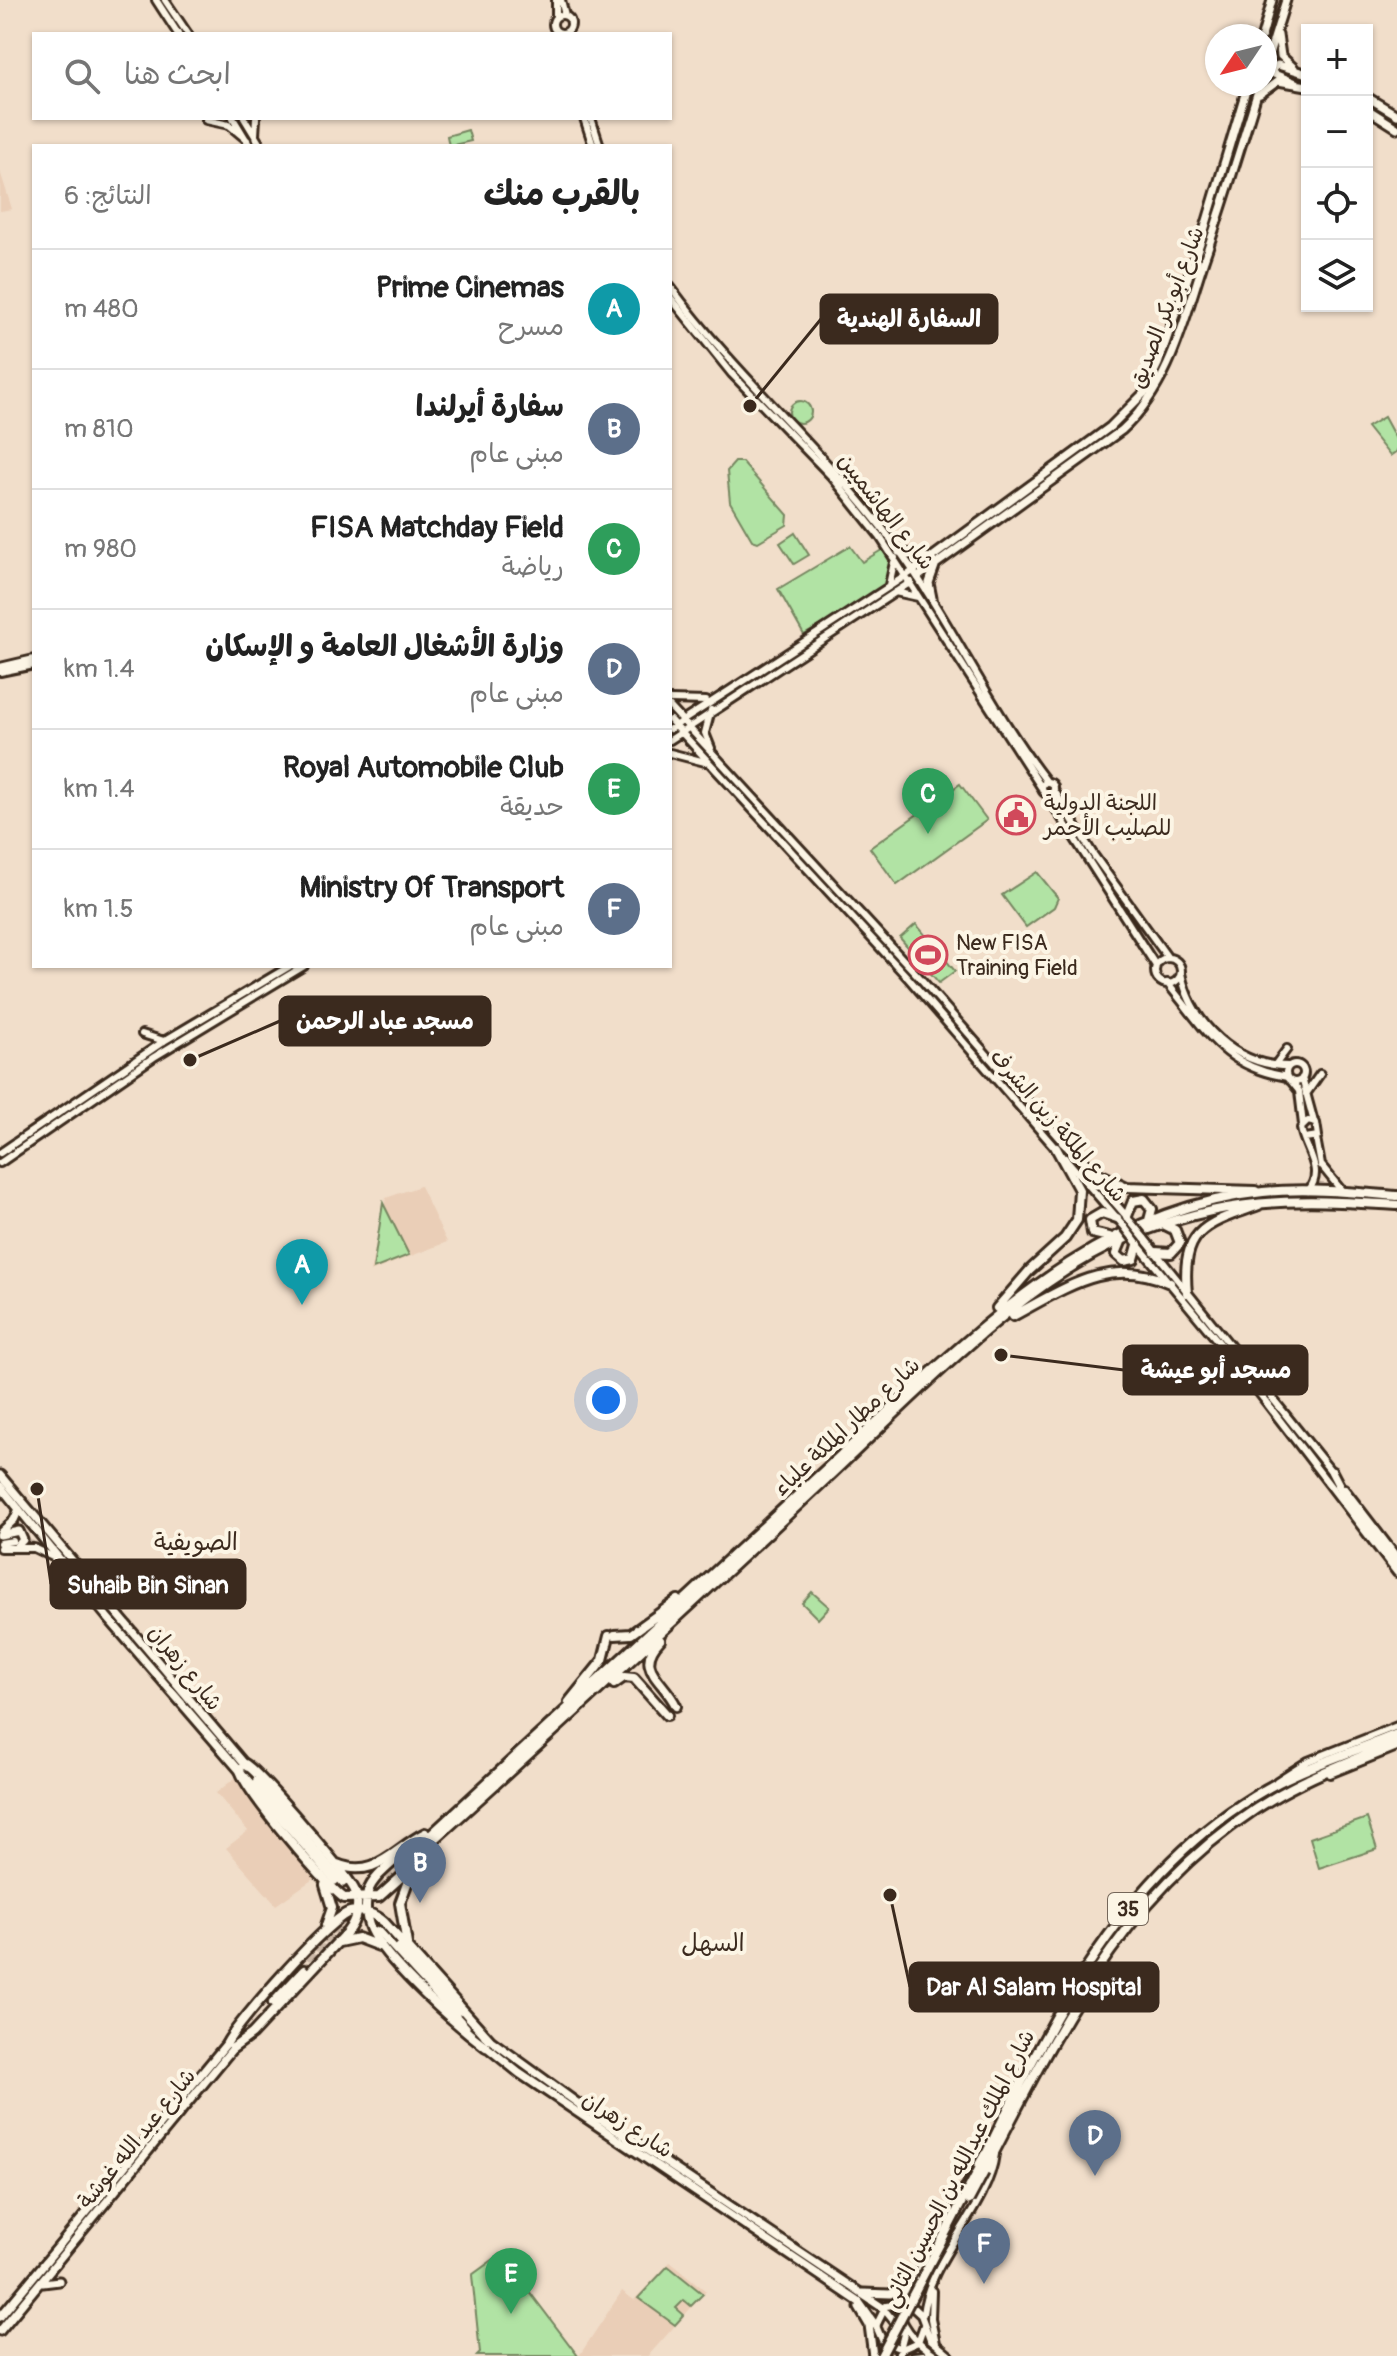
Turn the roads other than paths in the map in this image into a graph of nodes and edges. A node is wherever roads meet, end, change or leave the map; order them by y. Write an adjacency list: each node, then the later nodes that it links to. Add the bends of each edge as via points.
1 (156, 0): 11 (main road)
2 (165, 0): 12 (main road)
3 (558, 0): 6 (main road); 7 (main road)
4 (1272, 0): 8 (main road)
5 (1286, 0): 9 (main road)
6 (565, 15): 7 (main road); 14 (main road, via 571,21)
7 (556, 16): 13 (main road)
8 (1265, 24)
9 (1278, 26): 10 (main road); 15 (main road, via 1281,56)
10 (1277, 29)
11 (177, 32)
12 (187, 32)
13 (557, 32)
14 (569, 32)
15 (1301, 71)
16 (1301, 72): 17 (main road, via 1278,65 1272,70)
17 (1296, 83): 18 (main road); 22 (main road, via 1271,83)
18 (1301, 84)
19 (1244, 96): 39 (main road, شارع أبو بكر الصديق, via 1203,234 1144,393 1110,427)
20 (1256, 96): 22 (main road, شارع أبو بكر الصديق)
21 (1373, 101): 24 (main road)
22 (1254, 103): 39 (main road, شارع أبو بكر الصديق, via 1156,391 1122,430)
23 (1373, 113): 31 (main road)
24 (1397, 115)
25 (206, 120): 33 (main road, via 229,125)
26 (234, 120): 33 (main road)
27 (245, 120): 32 (main road)
28 (256, 120): 32 (main road)
29 (585, 120): 35 (main road)
30 (592, 120): 36 (main road)
31 (1397, 128)
32 (255, 135): 34 (main road)
33 (248, 143)
34 (260, 144)
35 (592, 144)
36 (599, 144)
37 (672, 289): 40 (main road, شارع الهاشميين, via 722,352 837,474)
38 (672, 299): 40 (main road, شارع الهاشميين, via 732,374 832,477)
39 (1009, 507): 41 (main road, شارع أبو بكر الصديق)
40 (897, 555): 41 (main road); 42 (main road, شارع الهاشميين); 43 (main road)
41 (934, 561): 42 (main road, شارع أبو بكر الصديق); 45 (main road)
42 (912, 576): 43 (main road); 44 (main road); 45 (main road, شارع الهاشميين)
43 (889, 587): 49 (main road)
44 (895, 592): 45 (main road); 51 (main road)
45 (928, 601): 60 (main road, شارع الهاشميين)
46 (32, 662): 47 (main road)
47 (2, 667)
48 (672, 700): 49 (main road)
49 (710, 700): 52 (main road)
50 (672, 709): 52 (main road, شارع الملكة زين الشرف)
51 (711, 710): 54 (main road); 59 (main road, via 706,739)
52 (682, 720): 53 (main road); 54 (main road, شارع الملكة زين الشرف)
53 (672, 725): 55 (main road, شارع الملكة زين الشرف)
54 (688, 727): 55 (main road); 59 (main road, شارع الملكة زين الشرف)
55 (680, 732): 56 (main road); 58 (main road, شارع الملكة زين الشرف)
56 (672, 738)
57 (672, 754): 58 (main road)
58 (708, 763): 82 (main road, شارع الملكة زين الشرف)
59 (724, 768): 82 (main road, شارع الملكة زين الشرف, via 920,978)
60 (1044, 784): 61 (main road, via 1052,784); 62 (main road)
61 (1054, 790): 62 (main road); 63 (main road)
62 (1046, 794): 64 (main road)
63 (1168, 958): 64 (main road); 67 (main road, via 1177,961)
64 (1156, 966): 68 (main road, via 1158,978)
65 (287, 968): 70 (main road)
66 (301, 968): 84 (main road, via 146,1063)
67 (1181, 973): 68 (main road); 72 (main road, via 1191,1001 1226,1045)
68 (1167, 983): 76 (main road, via 1231,1058)
69 (142, 1034): 70 (main road)
70 (164, 1041): 83 (main road)
71 (1287, 1049): 72 (main road)
72 (1271, 1066): 73 (main road)
73 (1288, 1066): 75 (main road, via 1301,1066); 76 (main road)
74 (1320, 1074): 77 (main road)
75 (1302, 1078): 76 (main road); 77 (main road)
76 (1289, 1079): 79 (main road, via 1299,1091)
77 (1306, 1094): 78 (main road)
78 (1314, 1122): 79 (main road); 81 (main road, via 1319,1128)
79 (1303, 1125): 80 (main road)
80 (1305, 1138): 81 (main road); 85 (main road, via 1315,1175)
81 (1316, 1138): 86 (main road, via 1321,1165)
82 (1059, 1145): 87 (highway, via 1105,1179 1127,1187); 91 (main road, شارع الملكة زين الشرف); 100 (highway, via 1079,1190 1077,1220)
83 (0, 1153)
84 (0, 1163)
85 (1308, 1191): 86 (highway, شارع مطار الملكة علياء); 87 (highway, شارع مطار الملكة علياء)
86 (1342, 1191): 88 (highway, شارع مطار الملكة علياء)
87 (1260, 1193): 92 (highway, شارع مطار الملكة علياء)
88 (1397, 1196)
89 (1267, 1201): 90 (highway, شارع مطار الملكة علياء); 93 (highway, شارع مطار الملكة علياء); 99 (highway, via 1222,1218 1196,1235 1185,1265)
90 (1397, 1205)
91 (1124, 1220): 92 (highway, via 1133,1201 1144,1199 1152,1209); 94 (highway, via 1102,1213 1090,1220 1092,1233); 96 (main road, شارع الملكة زين الشرف, bridge)
92 (1149, 1220): 94 (highway, شارع مطار الملكة علياء)
93 (1162, 1224): 95 (highway, شارع مطار الملكة علياء); 97 (highway, via 1178,1233 1180,1243 1171,1253)
94 (1110, 1237): 100 (highway, شارع مطار الملكة علياء, via 1047,1275)
95 (1123, 1239): 96 (highway, via 1116,1254 1124,1261 1134,1259); 100 (highway, شارع مطار الملكة علياء)
96 (1139, 1242): 97 (main road, شارع الملكة زين الشرف); 98 (main road, شارع الملكة زين الشرف)
97 (1155, 1252): 99 (main road, شارع الملكة زين الشرف)
98 (1170, 1283): 100 (highway, via 1138,1271 1111,1272); 111 (main road, شارع الملكة زين الشرف)
99 (1187, 1293): 101 (main road, شارع الملكة زين الشرف)
100 (991, 1323): 112 (highway, شارع مطار الملكة علياء)
101 (1332, 1472): 108 (main road, شارع الملكة زين الشرف); 110 (highway)
102 (0, 1475): 113 (main road, شارع زهران)
103 (0, 1486): 104 (main road, شارع زهران)
104 (19, 1509): 105 (main road); 109 (main road, شارع زهران)
105 (0, 1534): 106 (main road, via 19,1531 23,1540)
106 (15, 1543): 107 (main road); 109 (main road)
107 (0, 1546)
108 (1397, 1557)
109 (64, 1560): 113 (main road); 120 (main road, شارع زهران)
110 (1397, 1565)
111 (1397, 1573)
112 (692, 1598): 114 (highway, via 648,1656 650,1669); 116 (highway, شارع مطار الملكة علياء); 116 (highway, via 631,1634 612,1636 603,1660)
113 (144, 1646): 120 (main road, شارع زهران)
114 (676, 1706)
115 (667, 1715): 116 (highway, via 637,1680 626,1676)
116 (564, 1718): 121 (highway, شارع مطار الملكة علياء)
117 (1397, 1726): 122 (main road, via 1308,1761)
118 (1397, 1734): 122 (highway, شارع الملك عبدالله بن الحسين الثاني / 35)
119 (1397, 1744): 139 (highway, شارع الملك عبدالله بن الحسين الثاني / 35, via 1278,1795 1203,1848 1140,1909 1082,1993)
120 (242, 1766): 125 (highway); 126 (highway, via 248,1788); 127 (main road, شارع زهران)
121 (508, 1768): 123 (highway, via 479,1785); 124 (highway, via 500,1786)
122 (1268, 1789): 139 (highway, شارع الملك عبدالله بن الحسين الثاني / 35, via 1164,1869 1108,1934 1061,2008)
123 (425, 1833): 125 (highway, via 374,1867); 128 (highway)
124 (410, 1862): 128 (highway, via 379,1897); 135 (highway, via 400,1903 402,1931)
125 (335, 1863): 128 (highway)
126 (317, 1870): 128 (highway, via 340,1896); 132 (highway, via 332,1908)
127 (341, 1884)
128 (362, 1900): 129 (highway); 130 (highway)
129 (356, 1911): 130 (highway); 132 (highway, via 344,1914); 133 (highway)
130 (366, 1912): 134 (highway); 135 (highway, via 384,1922)
131 (380, 1929): 137 (main road, شارع زهران)
132 (321, 1934): 138 (highway, via 240,2023)
133 (338, 1942): 134 (highway, via 358,1938); 138 (highway, via 252,2034)
134 (384, 1948): 137 (highway, via 459,2025)
135 (411, 1952): 137 (highway)
136 (301, 1969): 138 (highway, شارع عبد الله غوشة)
137 (487, 2043): 143 (main road, شارع زهران, via 531,2081); 145 (main road, شارع زهران)
138 (230, 2045): 144 (main road, شارع عبد الله غوشة); 149 (main road, شارع عبد الله غوشة)
139 (993, 2149): 141 (main road, via 972,2171); 142 (main road, via 993,2166); 157 (highway, شارع الملك عبدالله بن الحسين الثاني / 35, bridge)
140 (59, 2281): 144 (main road)
141 (911, 2284): 145 (main road, via 886,2295); 146 (main road, via 917,2292); 147 (main road)
142 (933, 2284): 146 (main road); 154 (main road)
143 (835, 2285): 151 (main road, شارع زهران, via 864,2306); 156 (main road, via 866,2316)
144 (38, 2286): 152 (main road, شارع عبد الله غوشة)
145 (856, 2291): 148 (main road, شارع زهران)
146 (929, 2291): 150 (main road)
147 (900, 2302): 148 (main road); 150 (main road, via 915,2306); 153 (main road, via 900,2317)
148 (883, 2308): 151 (main road); 155 (main road, via 903,2331)
149 (0, 2317)
150 (923, 2322): 153 (main road); 154 (main road)
151 (877, 2329): 155 (main road); 156 (main road)
152 (0, 2331)
153 (918, 2342): 154 (main road); 155 (main road)
154 (936, 2352): 158 (main road); 159 (main road)
155 (900, 2353)
156 (873, 2356): 157 (main road)
157 (884, 2356)
158 (914, 2356)
159 (950, 2356)

